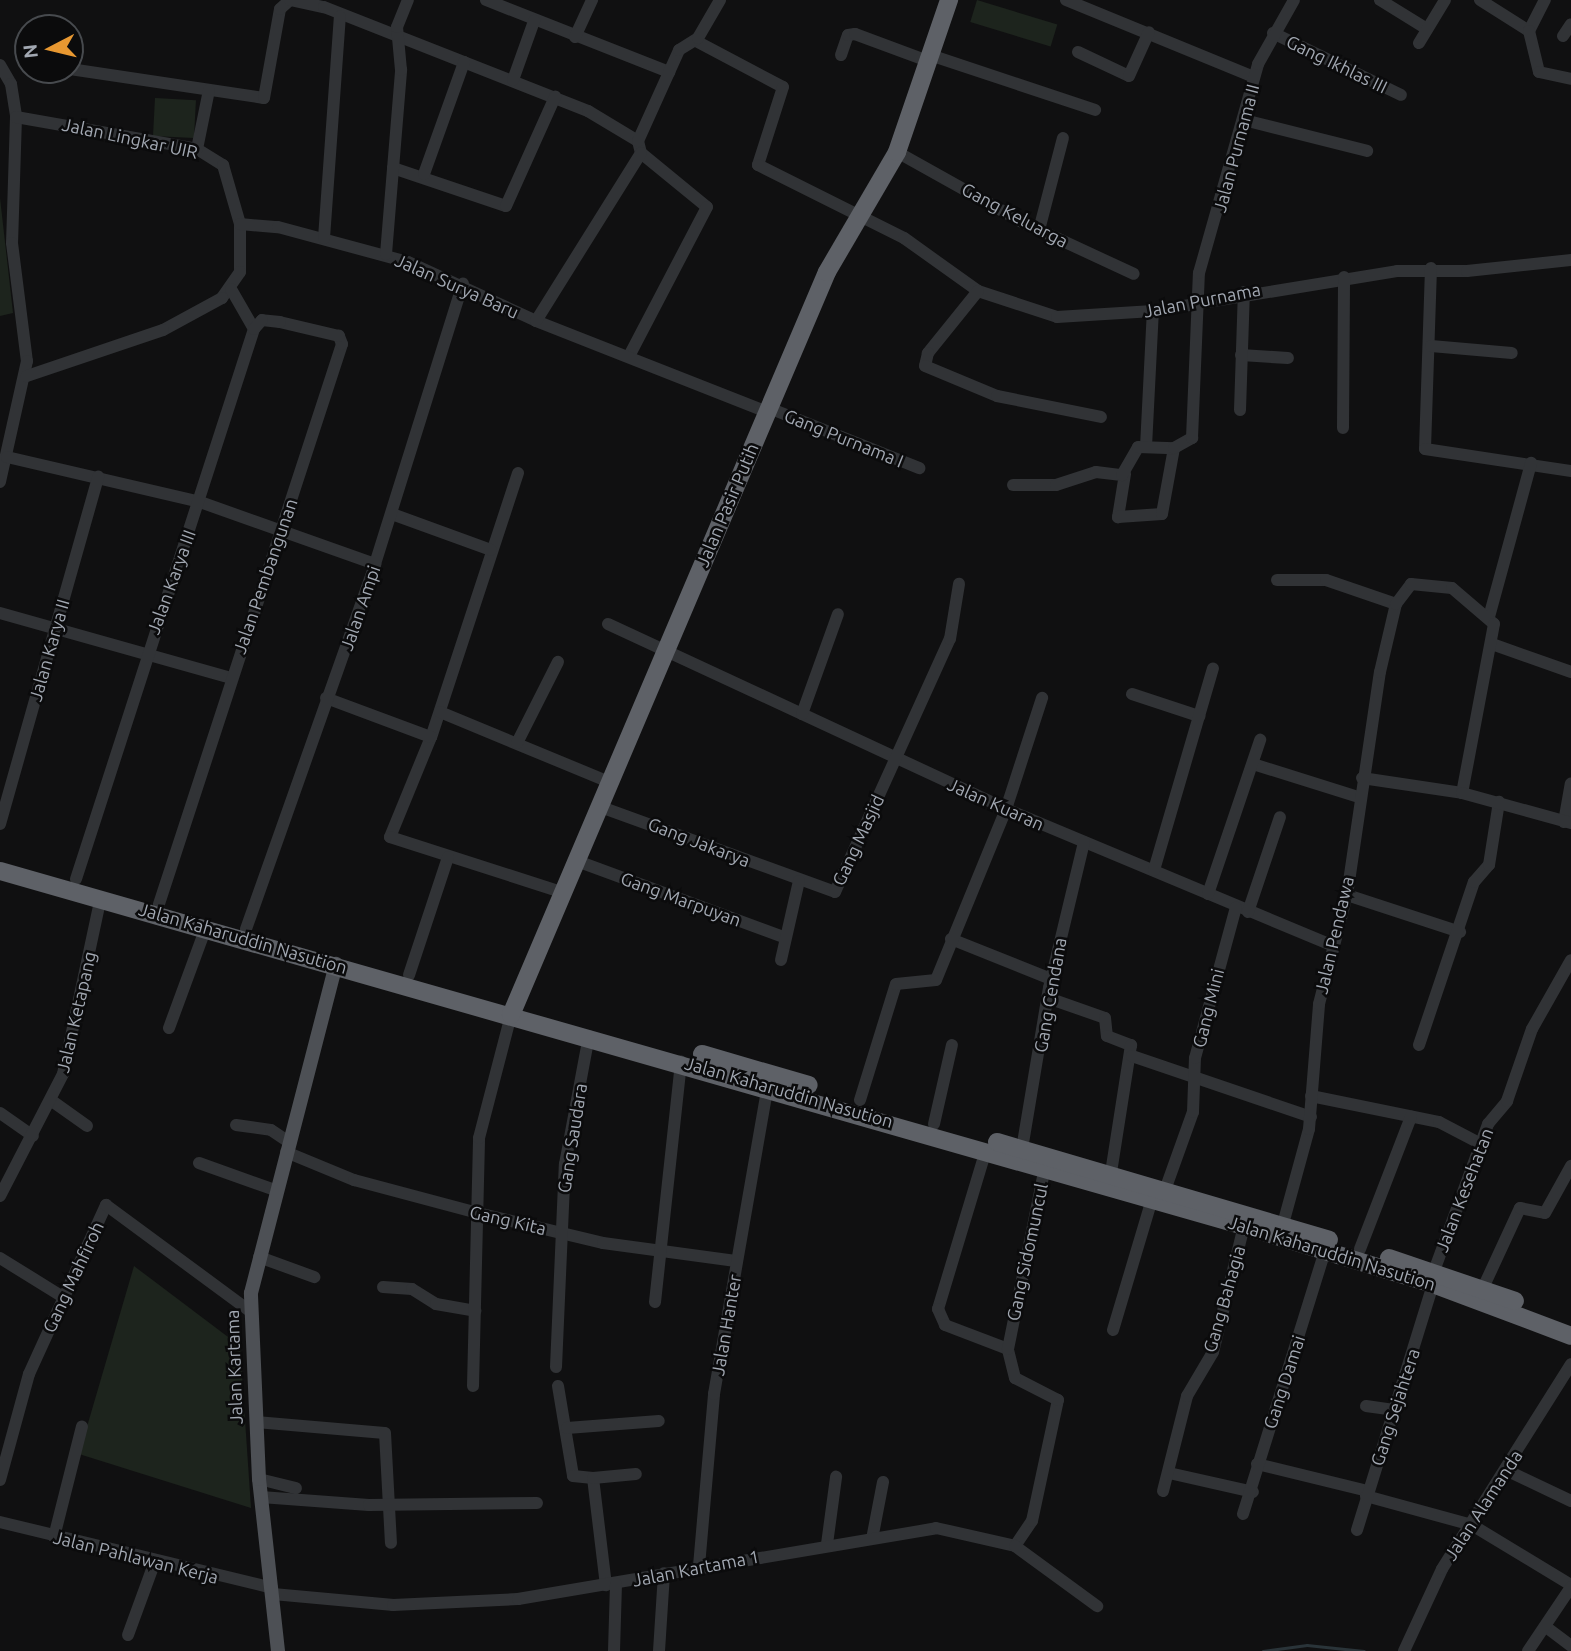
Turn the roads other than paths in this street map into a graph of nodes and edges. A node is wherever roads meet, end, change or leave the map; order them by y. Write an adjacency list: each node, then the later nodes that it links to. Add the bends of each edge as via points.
1 (408, 0): 21 (street)
2 (486, 0): 12 (street)
3 (592, 0): 22 (street)
4 (720, 0): 23 (street)
5 (949, 0): 27 (highway, Jalan Pasir Putih)
6 (1066, 0): 18 (street)
7 (1294, 0): 19 (street, Jalan Purnama II)
8 (1380, 0): 16 (street)
9 (1445, 0): 16 (street)
10 (1545, 0): 17 (street)
11 (1489, 2): 17 (street)
12 (516, 5): 14 (street)
13 (340, 17): 21 (street); 35 (street, via 309,2 286,1 266,97); 51 (street)
14 (534, 21): 22 (street); 34 (street)
15 (1571, 24): 20 (street)
16 (1427, 29): 24 (street)
17 (1529, 31): 33 (street, via 1539,72)
18 (1149, 32): 25 (street, via 1129,75); 32 (street)
19 (1273, 33): 32 (street, Jalan Purnama II); 36 (street, Gang Ikhlas III)
20 (1563, 36)
21 (398, 37): 28 (street); 46 (street)
22 (575, 37): 31 (street)
23 (696, 41): 31 (street, via 679,50); 48 (street, Jalan Purnama, via 783,87 758,165)
24 (1419, 43)
25 (1078, 52)
26 (841, 55): 27 (street, via 848,35 855,34)
27 (929, 58): 38 (street); 45 (highway, Jalan Pasir Putih)
28 (464, 62): 34 (street); 47 (street)
29 (0, 65): 39 (street, via 11,84)
30 (84, 70): 35 (street)
31 (669, 72): 42 (street)
32 (1254, 76): 40 (street, Jalan Purnama II)
33 (1571, 79)
34 (513, 80): 37 (street)
35 (209, 90): 43 (street)
36 (1401, 95)
37 (555, 97): 42 (street); 47 (street, via 506,206)
38 (1096, 110)
39 (16, 117): 43 (street, Jalan Lingkar UIR); 70 (street, via 12,243)
40 (1244, 120): 44 (street); 61 (street, Jalan Purnama II, via 1199,273)
41 (1063, 138): 50 (street)
42 (639, 147): 63 (street); 68 (street, via 704,199 707,212)
43 (197, 149): 49 (street, Jalan Lingkar UIR, via 223,165)
44 (1367, 151)
45 (897, 152): 48 (highway, Jalan Pasir Putih); 50 (street, Gang Keluarga)
46 (393, 168): 47 (street); 52 (street)
47 (424, 174)
48 (859, 213): 59 (street, Jalan Purnama); 71 (highway, Jalan Pasir Putih)
49 (240, 224): 51 (street, Jalan Surya Baru); 58 (street, Jalan Lingkar UIR, via 240,272)
50 (1039, 230): 55 (street, Gang Keluarga)
51 (324, 238): 52 (street, Jalan Surya Baru)
52 (386, 254): 57 (street, Jalan Surya Baru)
53 (1571, 260): 54 (street, Jalan Purnama, via 1467,271)
54 (1431, 268): 56 (street, Jalan Purnama); 65 (street)
55 (1134, 274)
56 (1344, 277): 60 (street, Jalan Purnama); 74 (street)
57 (463, 284): 63 (street, Jalan Surya Baru); 87 (street, Jalan Ampi)
58 (231, 289): 64 (street); 70 (street, via 163,330)
59 (978, 291): 62 (street, Jalan Purnama, via 1057,317); 73 (street, via 928,353 925,366 997,396)
60 (1244, 292): 61 (street, Jalan Purnama); 67 (street)
61 (1197, 302): 62 (street, Jalan Purnama); 76 (street, Jalan Purnama II, via 1192,438)
62 (1153, 311): 75 (street)
63 (536, 321): 68 (street, Jalan Surya Baru)
64 (254, 329): 86 (street, Jalan Karya III); 88 (street, Jalan Pembangunan, via 262,320 280,322 342,341)
65 (1431, 346): 66 (street); 78 (street, via 1424,449)
66 (1512, 353)
67 (1241, 355): 69 (street); 72 (street)
68 (629, 356): 71 (street, Jalan Surya Baru)
69 (1288, 358)
70 (27, 376): 77 (street)
71 (768, 410): 79 (street, Gang Purnama I); 100 (highway, Jalan Pasir Putih)
72 (1240, 410)
73 (1101, 417)
74 (1343, 428)
75 (1146, 447): 76 (street); 82 (street, via 1138,447)
76 (1174, 448): 82 (street, via 1162,514 1118,517)
77 (7, 457): 83 (street); 84 (street)
78 (1531, 463): 80 (street); 96 (street)
79 (919, 468)
80 (1571, 471)
81 (517, 473): 89 (street)
82 (1125, 474): 85 (street)
83 (98, 477): 86 (street); 98 (street, Jalan Karya II)
84 (0, 482)
85 (1013, 485)
86 (200, 502): 88 (street); 101 (street, Jalan Karya III)
87 (392, 514): 89 (street); 90 (street, Jalan Ampi)
88 (280, 532): 90 (street); 105 (street, Jalan Pembangunan)
89 (491, 550): 109 (street)
90 (375, 564): 107 (street, Jalan Ampi)
91 (1277, 580): 93 (street, via 1326,580)
92 (959, 584): 115 (street, via 950,639)
93 (1396, 604): 96 (street, via 1411,584 1429,582 1465,595); 117 (street, Jalan Pendawa)
94 (0, 613): 98 (street)
95 (838, 614): 110 (street)
96 (1489, 617): 99 (street)
97 (608, 624): 100 (street, Jalan Kuaran)
98 (53, 628): 101 (street); 127 (street, Jalan Karya II)
99 (1492, 645): 104 (street); 120 (street)
100 (666, 650): 110 (street, Jalan Kuaran); 118 (highway, Jalan Pasir Putih)
101 (147, 651): 105 (street); 134 (street, Jalan Karya III)
102 (558, 662): 114 (street)
103 (1213, 668): 111 (street)
104 (1571, 672)
105 (231, 678): 140 (street, Jalan Pembangunan)
106 (1132, 694): 111 (street)
107 (326, 698): 112 (street); 142 (street, Jalan Ampi)
108 (1042, 698): 124 (street)
109 (440, 712): 112 (street); 114 (street)
110 (802, 714): 115 (street, Jalan Kuaran)
111 (1199, 716): 133 (street)
112 (431, 737): 129 (street, via 390,840)
113 (1260, 740): 116 (street)
114 (517, 743): 118 (street)
115 (897, 756): 124 (street, Jalan Kuaran); 135 (street, Gang Masjid, via 838,889)
116 (1253, 764): 121 (street); 137 (street)
117 (1362, 778): 120 (street); 121 (street, Jalan Pendawa)
118 (608, 782): 123 (highway, Jalan Pasir Putih)
119 (1571, 784): 126 (street)
120 (1462, 793): 122 (street)
121 (1358, 797): 138 (street, Jalan Pendawa)
122 (1499, 802): 126 (street); 144 (street, via 1489,865 1474,882)
123 (598, 806): 131 (highway, Jalan Pasir Putih); 135 (street, Gang Jakarya)
124 (1006, 809): 128 (street, Jalan Kuaran); 146 (street)
125 (1280, 817): 141 (street, Gang Mini)
126 (1568, 823)
127 (0, 824)
128 (1084, 842): 133 (street, Jalan Kuaran); 152 (street, Gang Cendana)
129 (448, 857): 136 (street); 151 (street)
130 (0, 860): 132 (highway, Jalan Kaharuddin Nasution)
131 (577, 860): 136 (highway, Jalan Pasir Putih); 145 (street, Gang Marpuyan)
132 (12, 870): 134 (highway, Jalan Kaharuddin Nasution); 139 (highway, Jalan Kaharuddin Nasution)
133 (1154, 870): 137 (street, Jalan Kuaran)
134 (76, 878): 140 (highway, Jalan Kaharuddin Nasution)
135 (799, 881): 145 (street)
136 (564, 893): 154 (highway, Jalan Pasir Putih)
137 (1208, 894): 141 (street, Jalan Kuaran)
138 (1347, 895): 144 (street); 147 (street, Jalan Pendawa)
139 (102, 897): 143 (highway, Jalan Kaharuddin Nasution); 165 (street, Jalan Ketapang, via 68,1059)
140 (159, 905): 142 (highway, Jalan Kaharuddin Nasution)
141 (1242, 909): 147 (street, Jalan Kuaran); 161 (street, Gang Mini, via 1195,1058)
142 (246, 929): 151 (highway, Jalan Kaharuddin Nasution)
143 (205, 930): 150 (highway, Jalan Kaharuddin Nasution); 155 (street)
144 (1460, 932): 158 (street)
145 (784, 937): 148 (street)
146 (951, 939): 152 (street); 164 (street, via 936,980 901,982 893,988)
147 (1331, 945): 163 (street, Jalan Pendawa)
148 (781, 960)
149 (1571, 960): 173 (street, Jalan Kesehatan, via 1541,1009 1507,1101)
150 (336, 964): 154 (highway, Jalan Kaharuddin Nasution); 174 (main road, Jalan Kartama)
151 (409, 975): 154 (highway, Jalan Kaharuddin Nasution)
152 (1051, 979): 153 (street, Gang Cendana)
153 (1048, 998): 159 (street, via 1105,1018 1107,1036 1129,1043); 175 (street, Gang Cendana)
154 (514, 1009): 156 (highway, Jalan Kaharuddin Nasution); 164 (highway, Jalan Kaharuddin Nasution); 184 (street, via 480,1138)
155 (169, 1028)
156 (589, 1036): 160 (highway, Jalan Kaharuddin Nasution); 187 (street, Gang Saudara)
157 (952, 1045): 169 (street)
158 (1419, 1045)
159 (1132, 1056): 161 (street); 180 (street)
160 (681, 1060): 162 (highway, Jalan Kaharuddin Nasution); 189 (street)
161 (1197, 1074): 167 (street); 182 (street, Gang Mini, via 1193,1112)
162 (768, 1085): 176 (highway, Jalan Kaharuddin Nasution); 193 (street, Jalan Hanter)
163 (1311, 1096): 167 (street, Jalan Pendawa); 168 (street)
164 (860, 1100): 169 (highway, Jalan Kaharuddin Nasution)
165 (52, 1101): 171 (street); 172 (street, Jalan Ketapang)
166 (0, 1113): 172 (street)
167 (1311, 1117): 185 (street, Jalan Pendawa)
168 (1410, 1117): 173 (street, via 1439,1122); 188 (street)
169 (934, 1124): 175 (highway, Jalan Kaharuddin Nasution)
170 (236, 1125): 174 (street, Gang Kita, via 271,1130)
171 (87, 1126)
172 (33, 1136): 183 (street, Jalan Ketapang)
173 (1481, 1144): 195 (street, Jalan Kesehatan)
174 (288, 1147): 181 (main road, Jalan Kartama); 184 (street, Gang Kita, via 354,1180)
175 (1022, 1149): 178 (highway, Jalan Kaharuddin Nasution)
176 (986, 1150): 178 (highway, Jalan Kaharuddin Nasution); 205 (street, via 938,1309 945,1325)
177 (199, 1163): 181 (street)
178 (1046, 1163): 180 (highway, Jalan Kaharuddin Nasution); 182 (highway, Jalan Kaharuddin Nasution); 205 (street, Gang Sidomuncul)
179 (1571, 1166): 197 (street, via 1545,1213 1520,1208)
180 (1111, 1173): 182 (highway, Jalan Kaharuddin Nasution)
181 (275, 1189): 191 (main road, Jalan Kartama)
182 (1158, 1194): 185 (highway, Jalan Kaharuddin Nasution); 186 (highway, Jalan Kaharuddin Nasution); 203 (street, Gang Mini)
183 (0, 1196)
184 (482, 1214): 187 (street, Gang Kita); 201 (street)
185 (1283, 1224): 188 (highway, Jalan Kaharuddin Nasution)
186 (1244, 1226): 190 (highway, Jalan Kaharuddin Nasution); 218 (street, Gang Bahagia, via 1213,1352 1191,1385)
187 (559, 1232): 189 (street, Gang Kita); 207 (street, Gang Saudara)
188 (1360, 1249): 195 (highway, Jalan Kaharuddin Nasution)
189 (658, 1250): 193 (street, Gang Kita); 199 (street)
190 (1325, 1251): 195 (highway, Jalan Kaharuddin Nasution); 216 (street, Gang Damai)
191 (259, 1257): 194 (street); 200 (main road, Jalan Kartama)
192 (0, 1258): 198 (street)
193 (736, 1261): 243 (street, Jalan Hanter, via 714,1394)
194 (314, 1277)
195 (1433, 1278): 197 (highway, Jalan Kaharuddin Nasution); 204 (highway, Jalan Kaharuddin Nasution); 211 (street, Gang Sejahtera)
196 (383, 1287): 201 (street, via 412,1289 436,1304)
197 (1483, 1288): 202 (highway, Jalan Kaharuddin Nasution)
198 (62, 1297): 200 (street, Gang Mahfiroh, via 106,1205); 222 (street, Gang Mahfiroh, via 29,1374)
199 (654, 1302)
200 (250, 1311): 213 (main road, Jalan Kartama)
201 (475, 1311): 208 (street)
202 (1571, 1324)
203 (1113, 1329)
204 (1571, 1336)
205 (1008, 1349): 241 (street, via 1015,1378 1058,1400 1032,1521)
206 (1571, 1364): 217 (street, Jalan Alamanda)
207 (556, 1367)
208 (473, 1386)
209 (558, 1386): 215 (street)
210 (1366, 1406): 211 (street)
211 (1394, 1410): 228 (street, Gang Sejahtera)
212 (659, 1421): 215 (street)
213 (256, 1422): 223 (main road, Jalan Kartama); 232 (street, via 382,1432)
214 (82, 1426): 238 (street)
215 (567, 1428): 221 (street, via 573,1478)
216 (1257, 1464): 227 (street, Gang Damai); 228 (street)
217 (1506, 1470): 230 (street); 235 (street, Jalan Alamanda)
218 (1169, 1473): 226 (street, Gang Bahagia); 227 (street)
219 (636, 1474): 221 (street)
220 (835, 1476): 240 (street)
221 (593, 1478): 245 (street)
222 (0, 1479)
223 (259, 1479): 225 (street); 229 (main road, Jalan Kartama)
224 (883, 1482): 237 (street)
225 (296, 1488)
226 (1163, 1491)
227 (1252, 1492): 233 (street, Gang Damai)
228 (1367, 1493): 235 (street); 236 (street, Gang Sejahtera)
229 (261, 1497): 232 (street); 247 (main road, Jalan Kartama)
230 (1571, 1501)
231 (537, 1503): 232 (street)
232 (388, 1505): 239 (street)
233 (1243, 1514)
234 (0, 1522): 238 (street, Jalan Pahlawan Kerja)
235 (1472, 1525): 246 (street); 255 (street, Jalan Alamanda, via 1442,1569)
236 (1357, 1530)
237 (873, 1534): 240 (street, Jalan Kartama 1); 241 (street, Jalan Kartama 1, via 936,1528)
238 (54, 1537): 242 (street, Jalan Pahlawan Kerja)
239 (391, 1543)
240 (827, 1544): 243 (street, Jalan Kartama 1)
241 (1015, 1546): 248 (street, Jalan Kartama 1)
242 (154, 1564): 247 (street, Jalan Pahlawan Kerja); 250 (street)
243 (699, 1566): 244 (street, Jalan Kartama 1)
244 (664, 1573): 245 (street, Jalan Kartama 1); 254 (street)
245 (611, 1585): 247 (street, Jalan Kartama 1, via 444,1604); 253 (street)
246 (1571, 1586): 249 (street)
247 (273, 1591): 252 (main road, Jalan Kartama)
248 (1097, 1606)
249 (1546, 1627): 251 (street); 256 (street)
250 (128, 1635)
251 (1571, 1646)
252 (278, 1651)
253 (614, 1651)
254 (659, 1651)
255 (1404, 1651)
256 (1528, 1651)

